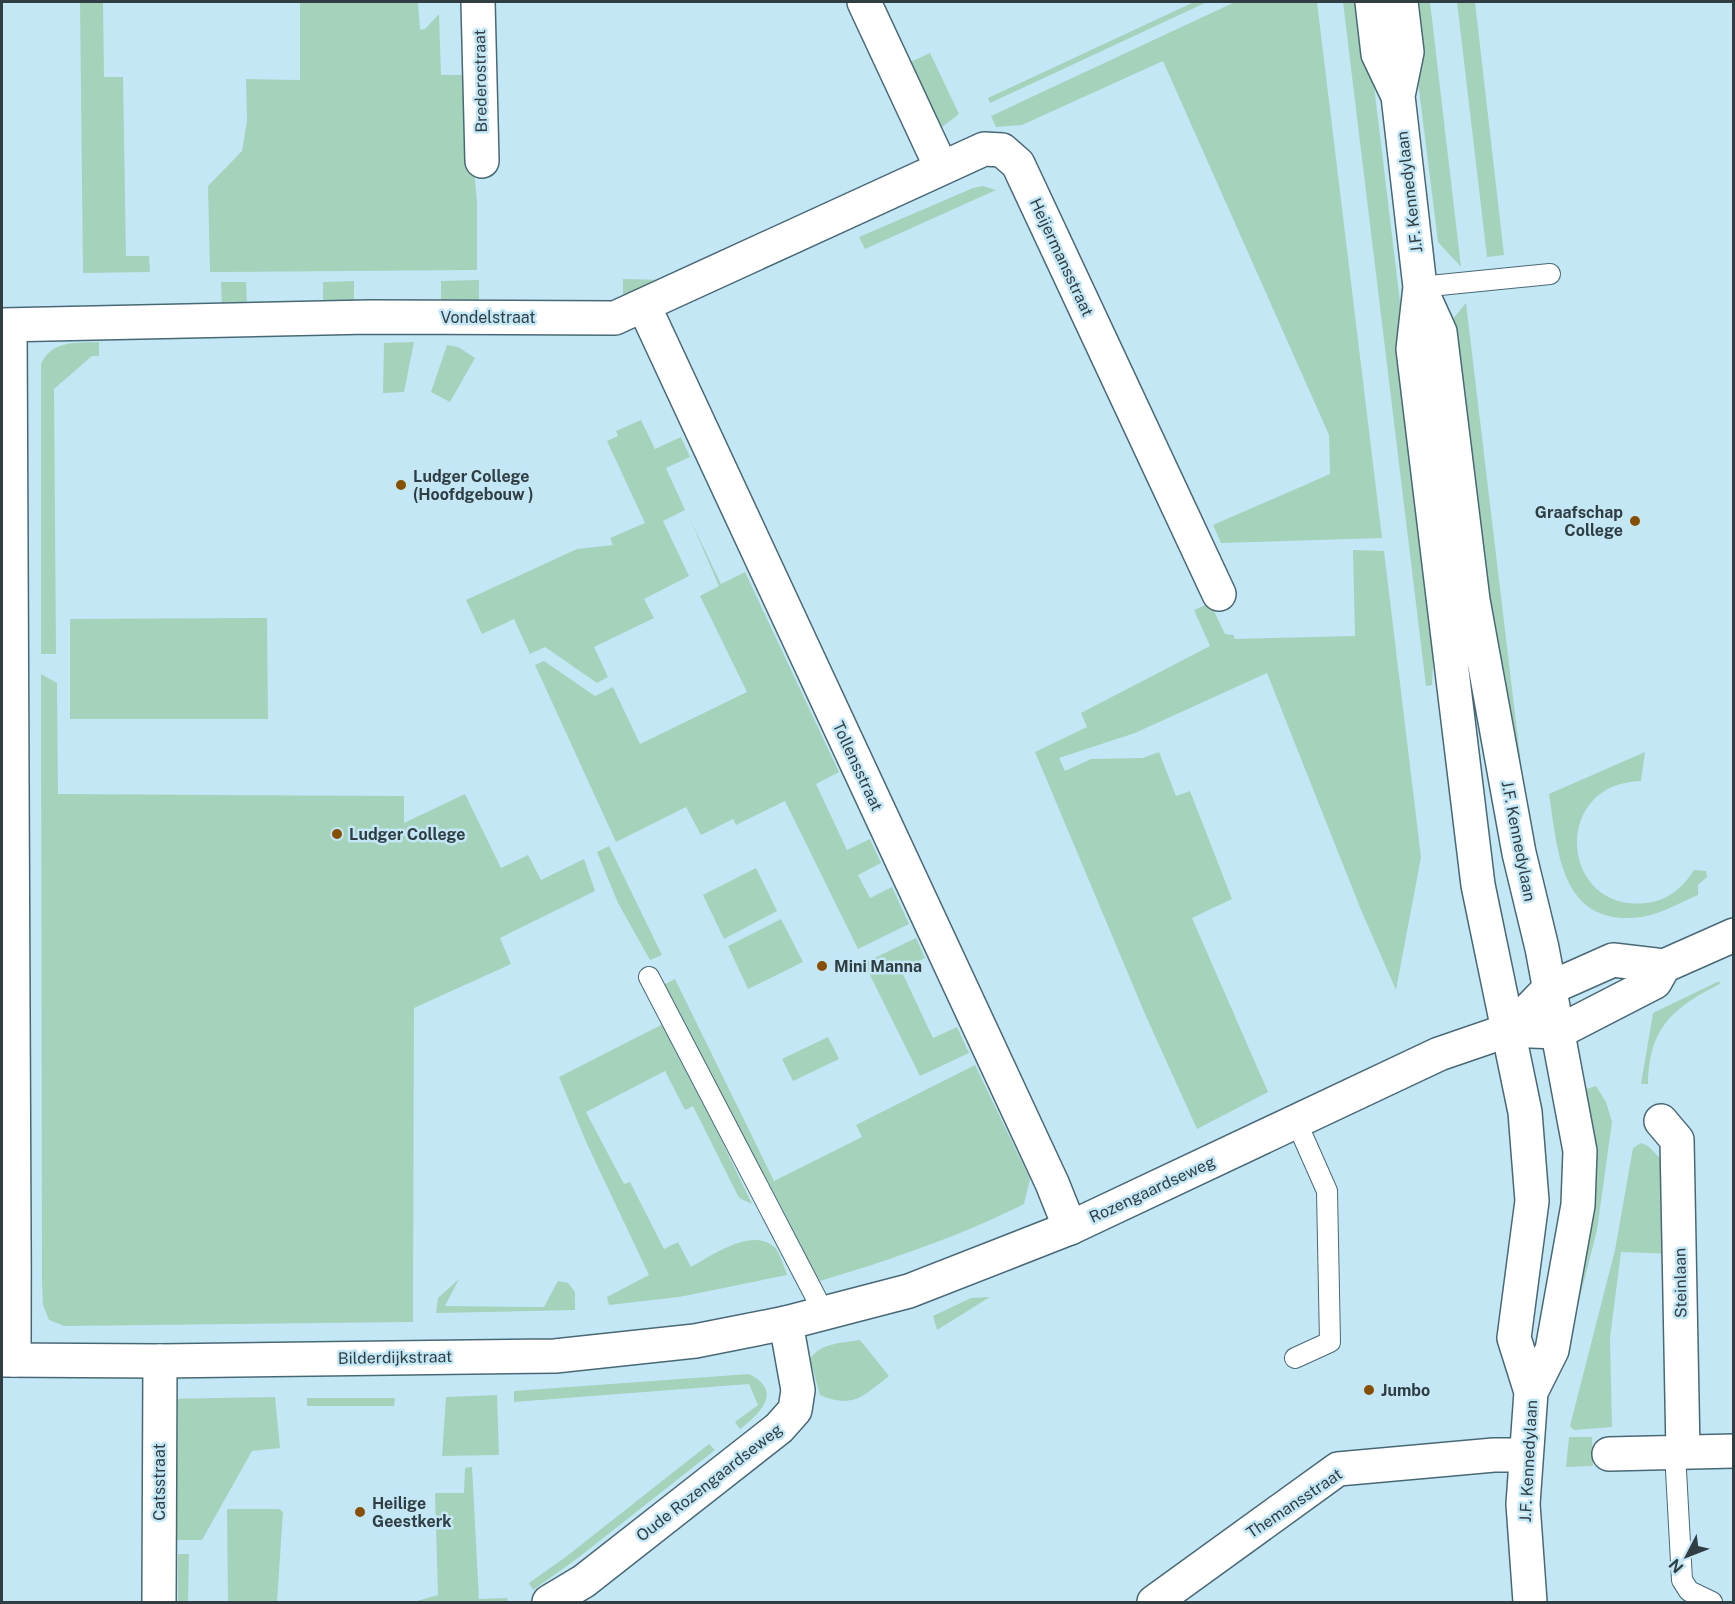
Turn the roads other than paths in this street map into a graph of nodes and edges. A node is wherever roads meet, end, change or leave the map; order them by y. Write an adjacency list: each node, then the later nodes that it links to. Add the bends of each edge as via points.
1 (478, 2): 6 (street, Brederostraat)
2 (864, 2): 7 (street)
3 (1372, 2): 5 (street, J.F. Kennedylaan, via 1378,54)
4 (1401, 2): 5 (street, J.F. Kennedylaan, via 1407,52)
5 (1398, 96): 9 (street, J.F. Kennedylaan)
6 (482, 161)
7 (941, 167): 10 (street, Vondelstraat); 12 (street, Heijermansstraat, via 984,149 1002,150 1018,164)
8 (1550, 274): 9 (lane)
9 (1420, 287): 16 (street, J.F. Kennedylaan, via 1440,333 1473,600 1519,853); 17 (street, J.F. Kennedylaan, via 1414,361 1478,885)
10 (644, 306): 11 (street, Vondelstraat, via 615,318 404,317); 22 (street, Tollensstraat)
11 (6, 325): 19 (street, via 10,695)
12 (1219, 594)
13 (1734, 935): 14 (street, Rozengaardseweg)
14 (1664, 966): 16 (street, Rozengaardseweg, via 1613,960); 18 (street, Rozengaardseweg, via 1655,982)
15 (649, 976): 23 (lane)
16 (1550, 988): 17 (street, Rozengaardseweg); 18 (street, J.F. Kennedylaan)
17 (1509, 1030): 18 (street, Rozengaardseweg); 20 (street, Rozengaardseweg, via 1439,1054); 28 (street, J.F. Kennedylaan, via 1526,1112 1531,1163 1532,1201 1514,1338)
18 (1558, 1032): 28 (street, J.F. Kennedylaan, via 1580,1151 1578,1205 1552,1350)
19 (8, 1067): 26 (street)
20 (1296, 1121): 22 (street, Rozengaardseweg); 25 (lane, via 1327,1191 1330,1342)
21 (1661, 1121): 30 (street, Steinlaan, via 1677,1140)
22 (1070, 1228): 23 (street, Rozengaardseweg, via 909,1291)
23 (824, 1313): 24 (street, Rozengaardseweg)
24 (786, 1323): 27 (street, Bilderdijkstraat, via 695,1341 555,1356); 34 (street, Oude Rozengaardseweg, via 798,1390 795,1410 779,1428 584,1581)
25 (1295, 1358)
26 (8, 1360): 27 (street, Bilderdijkstraat)
27 (160, 1361): 33 (street, Catsstraat)
28 (1531, 1392): 32 (street, J.F. Kennedylaan)
29 (1734, 1451): 30 (street)
30 (1679, 1452): 31 (street); 37 (lane, via 1682,1580 1689,1591)
31 (1610, 1454)
32 (1525, 1455): 35 (street, Themansstraat, via 1338,1469); 36 (street, J.F. Kennedylaan, via 1523,1504)
33 (159, 1602)
34 (549, 1602)
35 (1154, 1602)
36 (1530, 1602)
37 (1712, 1602)

